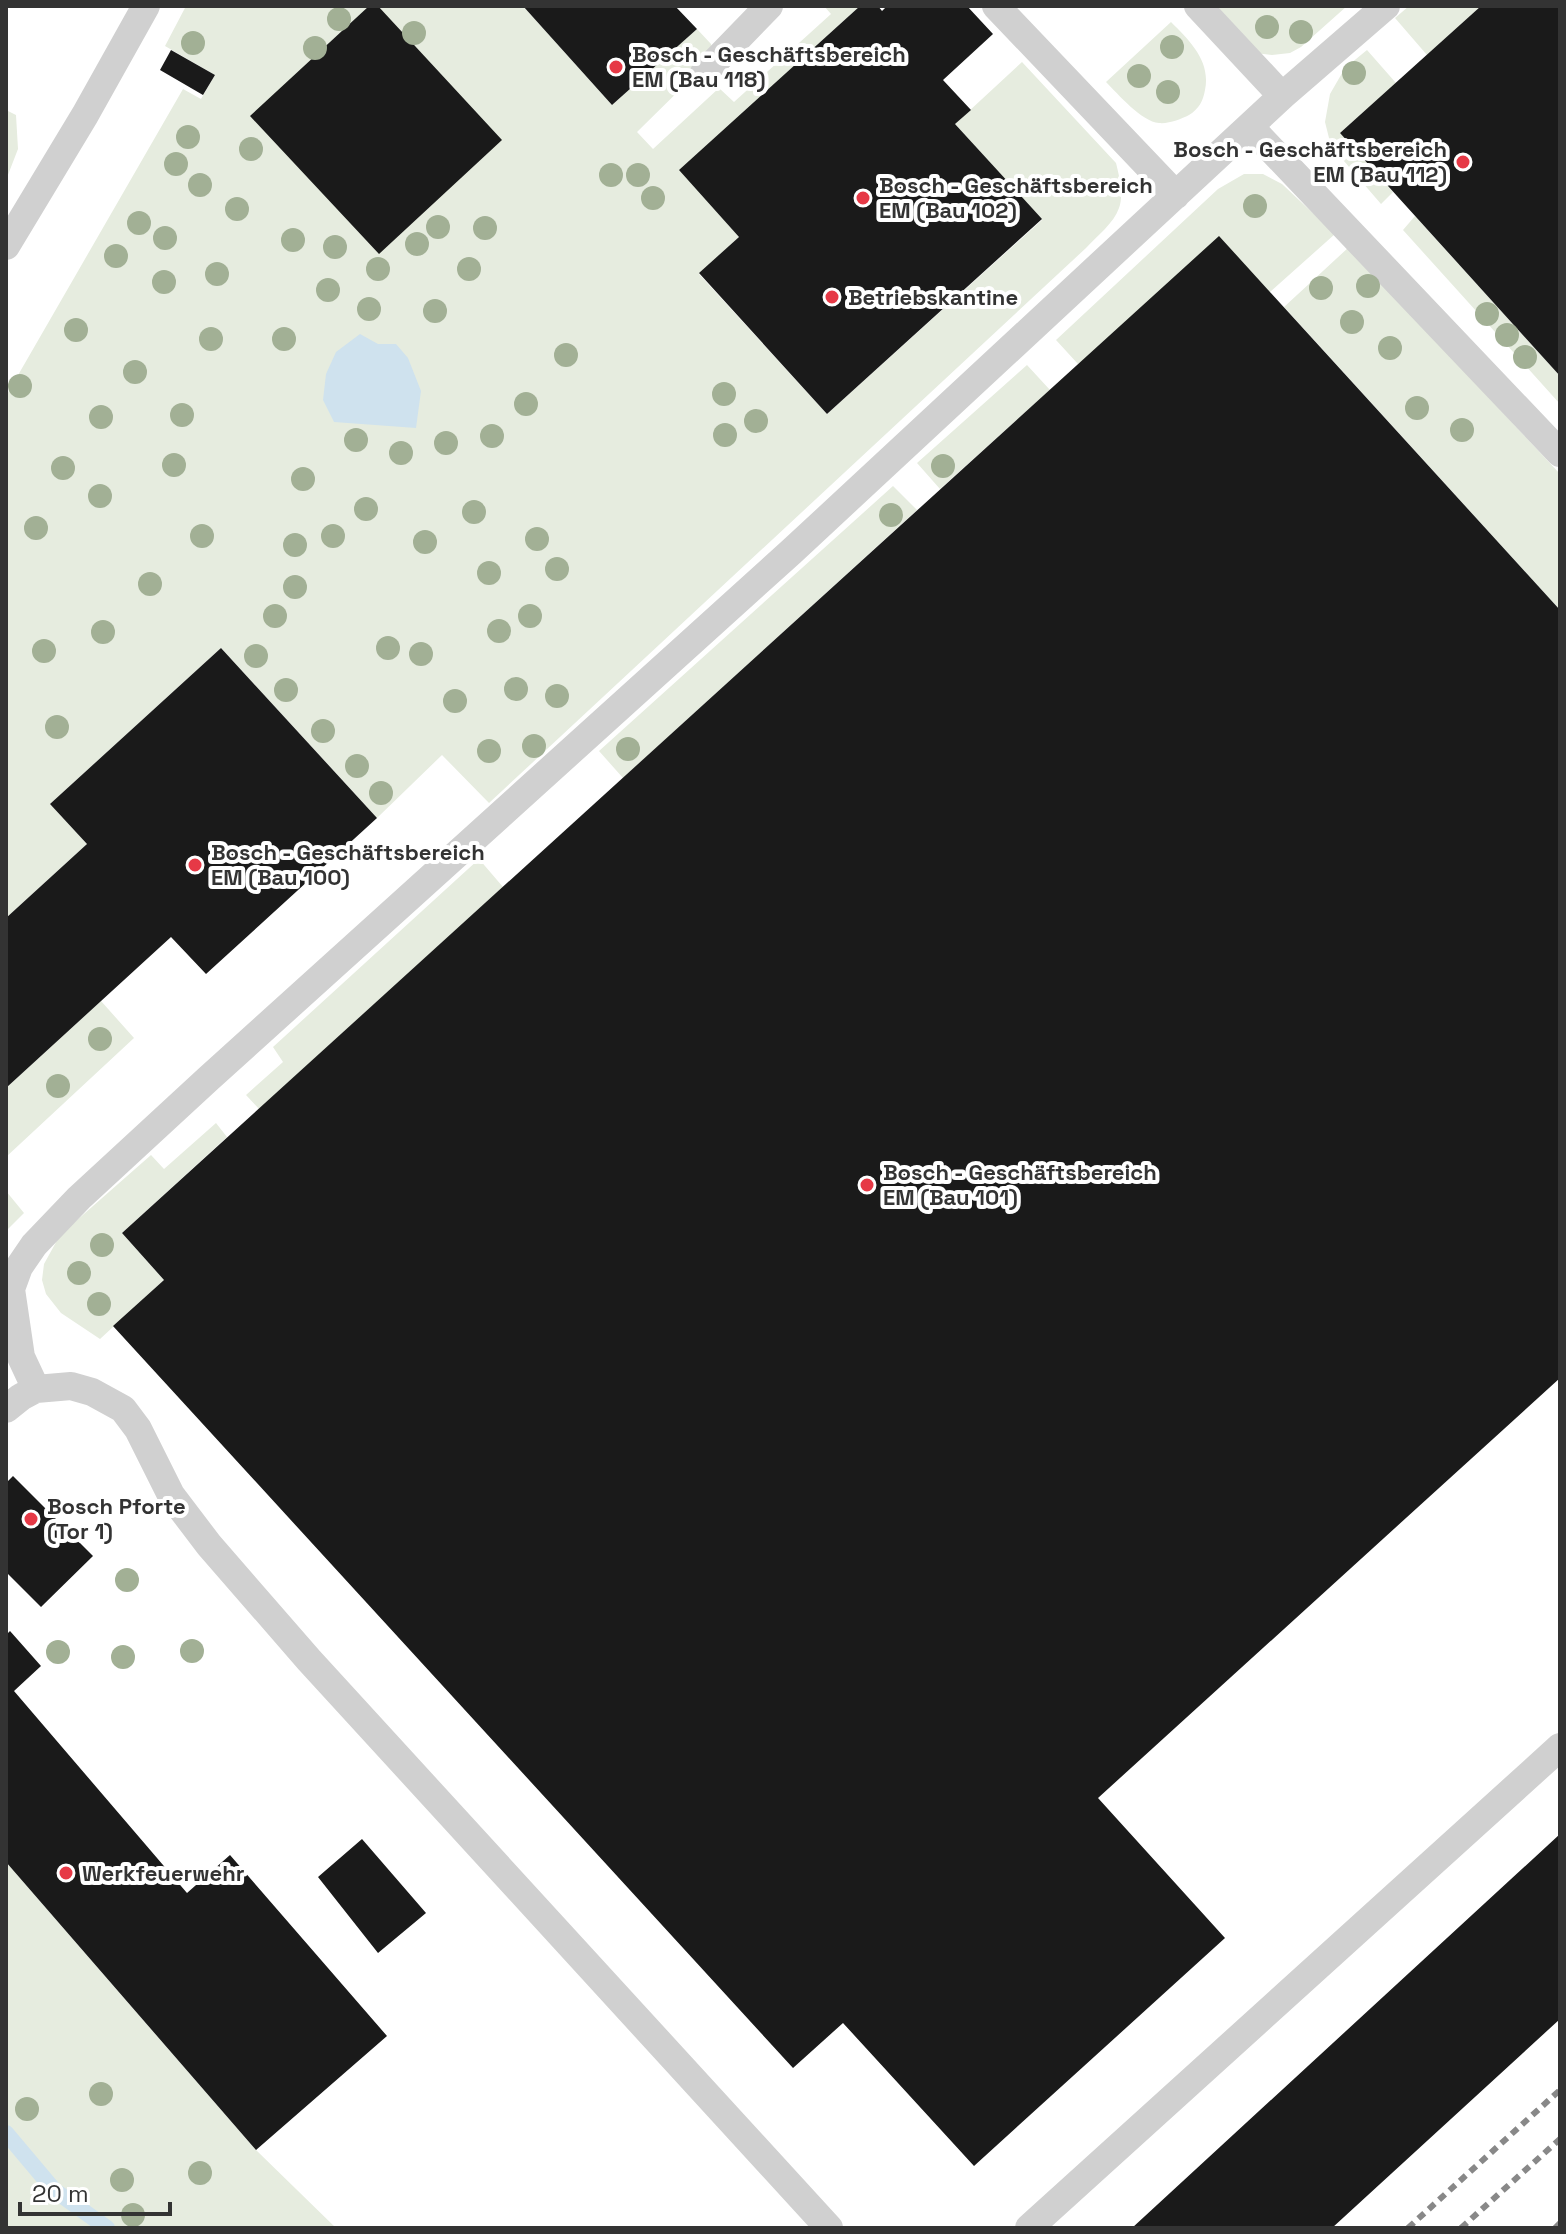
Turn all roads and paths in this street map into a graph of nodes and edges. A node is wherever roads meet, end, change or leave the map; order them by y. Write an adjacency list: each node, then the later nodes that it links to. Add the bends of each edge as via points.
1 (146, 6): 10 (lane)
2 (769, 6): 6 (lane)
3 (996, 6): 9 (lane)
4 (1198, 6): 7 (lane)
5 (1386, 6): 7 (lane)
6 (704, 73)
7 (1282, 96): 8 (lane)
8 (1250, 127): 9 (lane); 11 (lane)
9 (1176, 195): 12 (lane, via 79,1198 34,1245 11,1289 21,1357)
10 (6, 246)
11 (1560, 453)
12 (36, 1389): 13 (lane); 15 (lane, via 71,1386 123,1409 171,1495 219,1556)
13 (6, 1409)
14 (1560, 1747): 16 (lane)
15 (829, 2228)
16 (1029, 2228)

